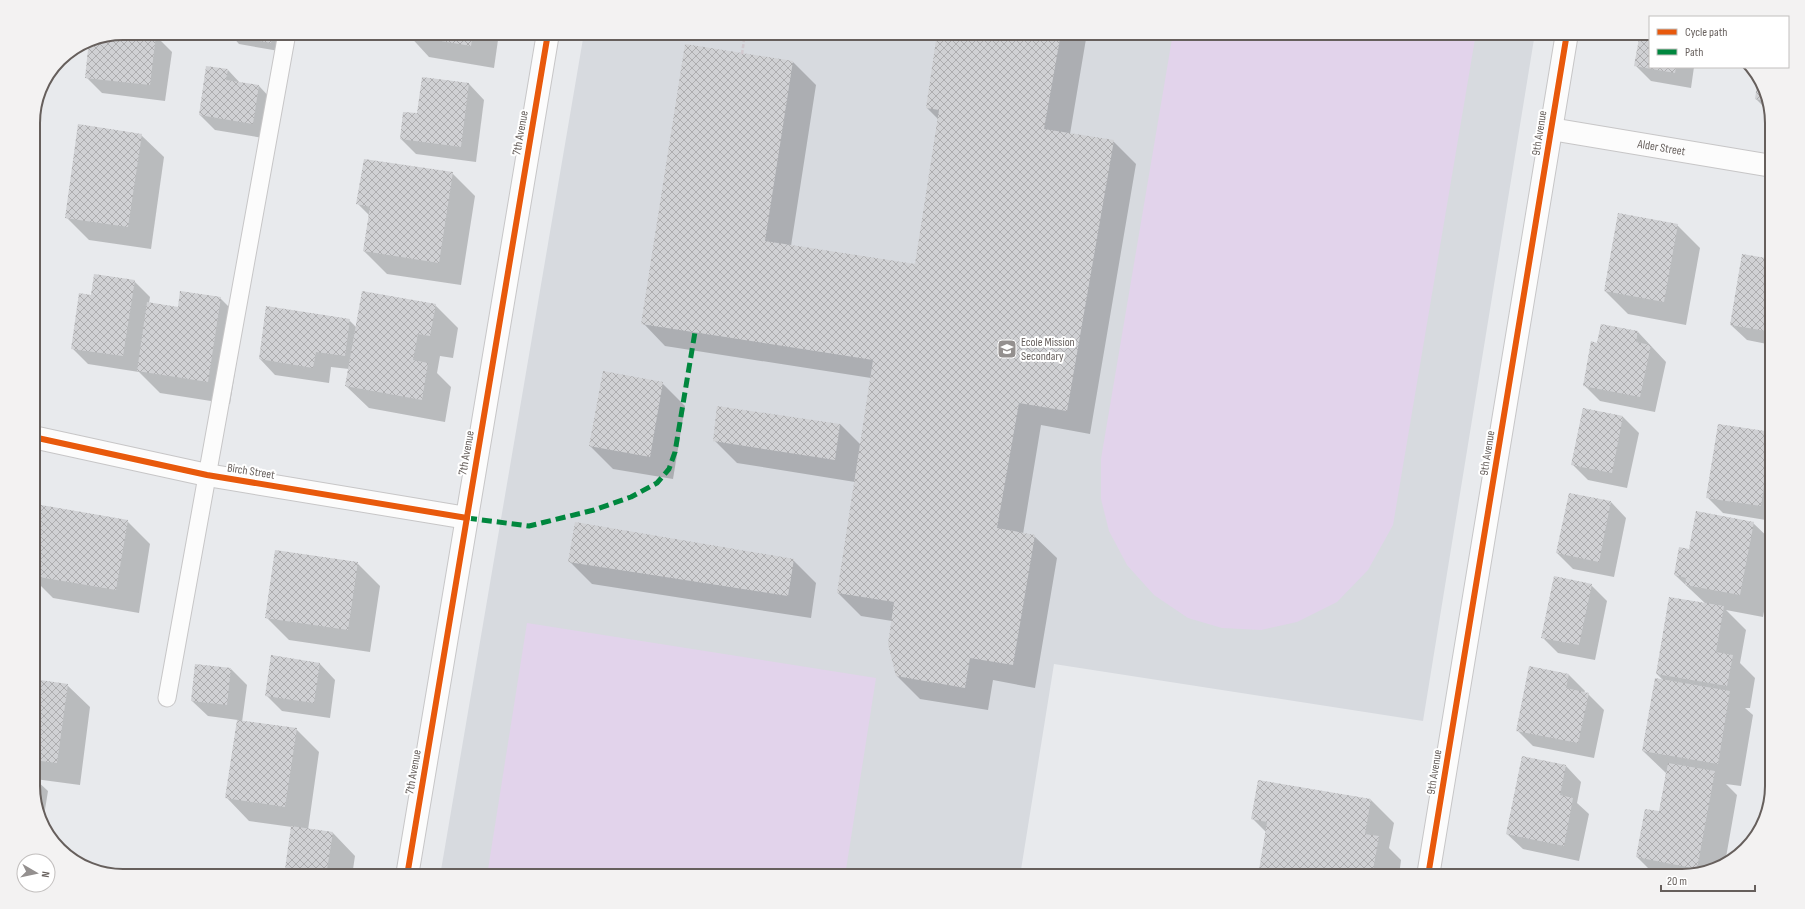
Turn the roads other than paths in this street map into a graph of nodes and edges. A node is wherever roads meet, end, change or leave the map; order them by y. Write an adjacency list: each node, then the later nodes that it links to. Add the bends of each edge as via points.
1 (286, 40): 7 (lane)
2 (547, 40): 8 (street, 7th Avenue)
3 (1565, 40): 4 (street, 9th Avenue)
4 (1551, 129): 5 (street, Alder Street); 11 (street, 9th Avenue)
5 (1765, 165)
6 (40, 439): 7 (street, Birch Street)
7 (207, 475): 8 (street, Birch Street); 9 (lane)
8 (467, 518): 10 (street, 7th Avenue)
9 (167, 698)
10 (408, 869)
11 (1429, 869)

